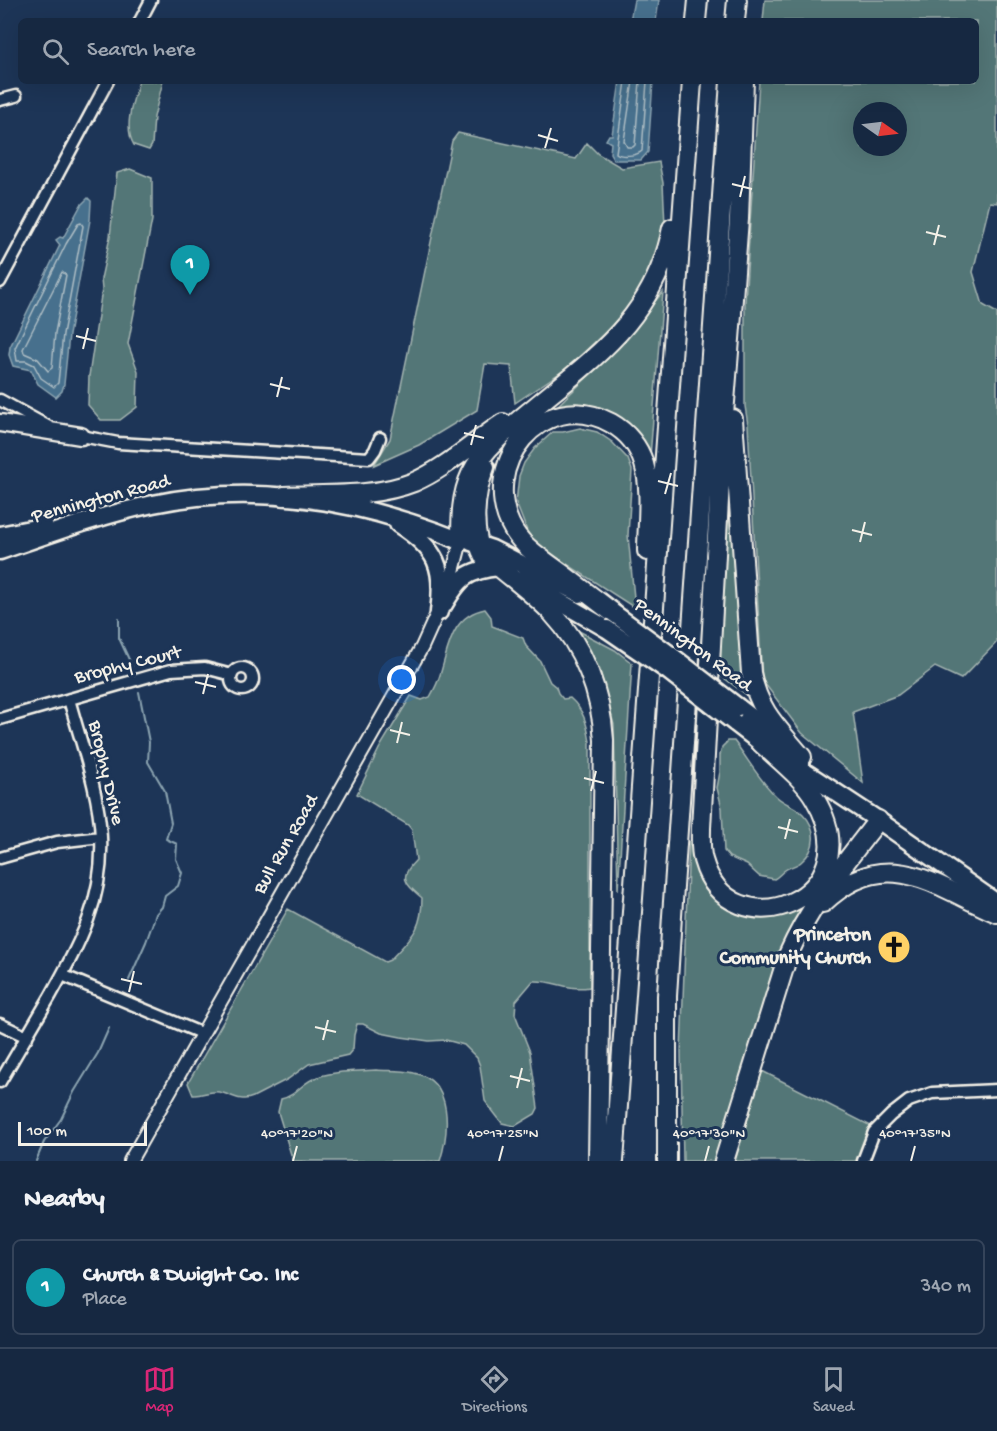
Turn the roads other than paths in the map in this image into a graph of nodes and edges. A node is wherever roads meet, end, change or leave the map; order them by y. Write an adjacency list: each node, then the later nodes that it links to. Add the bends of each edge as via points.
1 (151, 0): 5 (street)
2 (698, 0): 6 (highway)
3 (736, 0): 7 (highway)
4 (745, 0): 8 (highway)
5 (142, 18)
6 (696, 18)
7 (735, 18)
8 (745, 18)
9 (106, 84): 16 (street)
10 (692, 84): 15 (highway)
11 (730, 84): 53 (highway, via 667,996)
12 (744, 84): 17 (highway)
13 (16, 96): 14 (street)
14 (0, 100)
15 (685, 165): 18 (highway, via 667,250 652,288 619,334); 37 (highway)
16 (1, 278)
17 (732, 314): 35 (highway, via 701,850 706,870 722,892 742,904 766,909 789,904 811,890 824,870 829,846 825,821 815,799); 36 (highway, via 734,437 751,673 766,714)
18 (570, 379): 23 (highway, via 412,483 369,492); 28 (highway, via 501,437 483,455 468,481 460,515)
19 (0, 400): 21 (street, via 45,425)
20 (0, 423): 21 (main road)
21 (81, 436): 22 (street, via 129,443 369,458)
22 (380, 438)
23 (284, 496): 24 (main road, Pennington Road, via 210,496); 25 (main road, Pennington Road)
24 (131, 509): 26 (main road); 27 (main road, Pennington Road)
25 (382, 514): 28 (main road, Pennington Road, via 426,527); 29 (main road, via 419,539 433,556 442,579)
26 (0, 535)
27 (0, 551)
28 (481, 553): 29 (main road, via 474,571 457,583); 29 (street, Bull Run Road, via 455,570); 30 (main road, Pennington Road); 30 (main road, Pennington Road, via 527,566); 51 (highway, via 544,605 564,627 590,672 601,709 604,740)
29 (439, 612): 46 (street, Bull Run Road)
30 (609, 621): 33 (main road, Pennington Road, bridge, via 668,671); 37 (highway, via 529,549 506,513 503,487 510,458 525,435 551,418 576,413 605,420 630,438 644,464 647,498)
31 (232, 675): 32 (street, Brophy Court, via 212,669 179,669)
32 (69, 699): 34 (street, Brophy Drive); 39 (street, Brophy Drive, via 96,802)
33 (737, 715): 35 (main road, Pennington Road); 36 (main road, Pennington Road)
34 (0, 719)
35 (761, 743): 38 (main road, Pennington Road)
36 (802, 757): 38 (main road, Pennington Road)
37 (643, 760): 52 (highway)
38 (878, 820): 41 (main road, Pennington Road); 43 (highway, via 819,896)
39 (101, 837): 40 (street, via 57,842); 44 (street, Brophy Drive, via 100,876 90,916)
40 (0, 858)
41 (997, 903)
42 (997, 913): 43 (highway, via 918,876 880,873 855,881 828,899)
43 (794, 940): 54 (highway)
44 (62, 975): 46 (street); 47 (street, Brophy Drive)
45 (0, 1024): 47 (street)
46 (203, 1034): 50 (street, Bull Run Road)
47 (27, 1037): 48 (street, Brophy Drive)
48 (0, 1082)
49 (997, 1090): 55 (street, via 932,1093 909,1101 874,1132)
50 (130, 1161)
51 (598, 1161)
52 (614, 1161)
53 (667, 1161)
54 (724, 1161)
55 (863, 1161)

